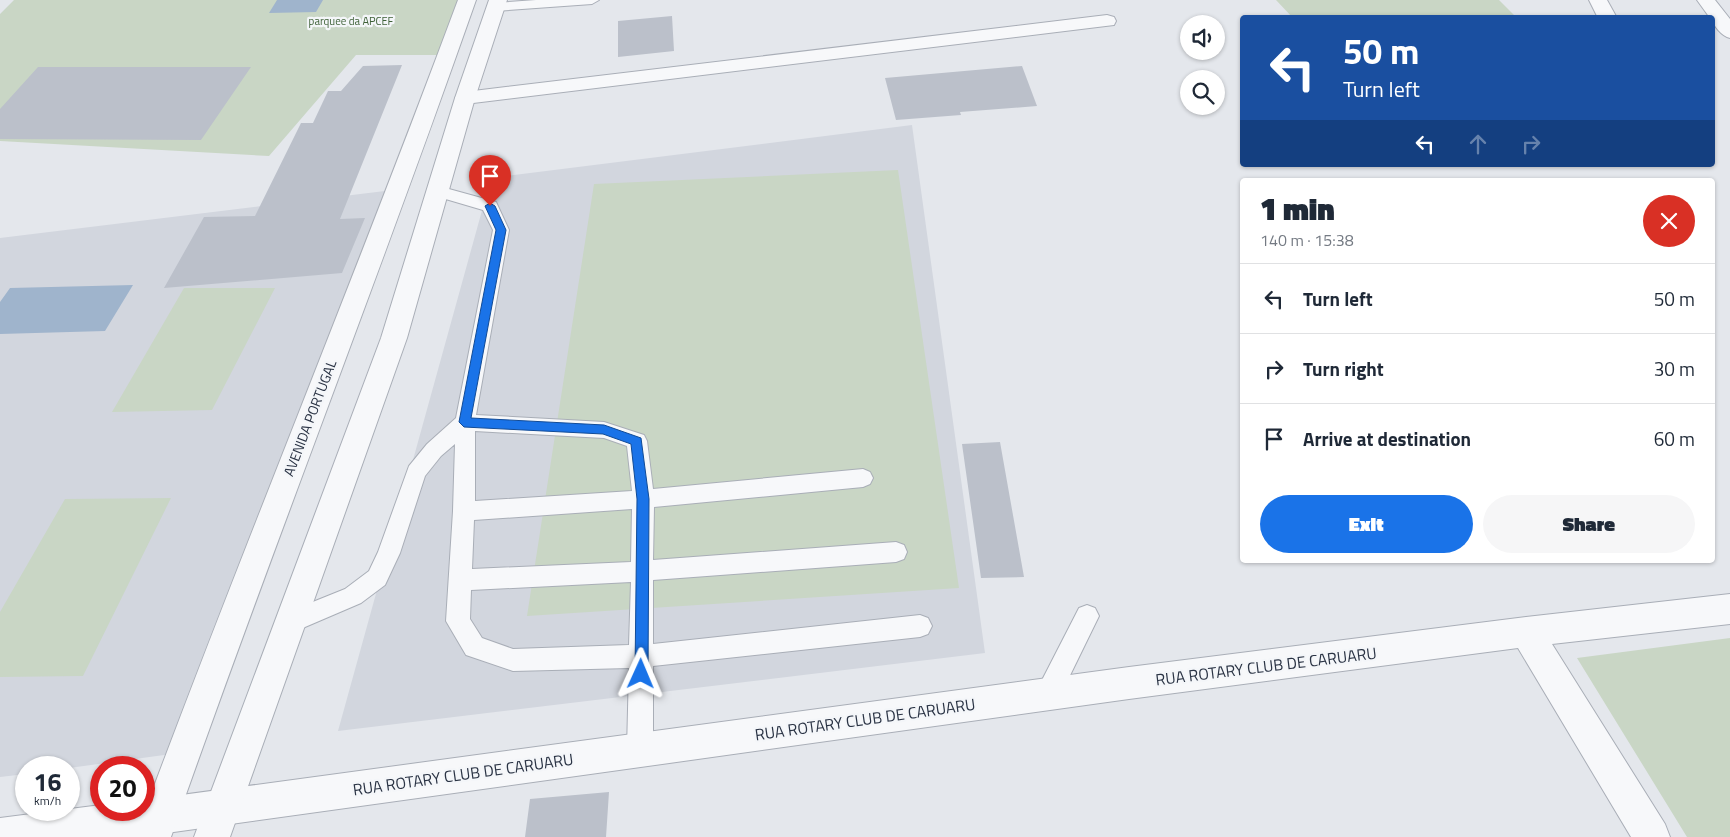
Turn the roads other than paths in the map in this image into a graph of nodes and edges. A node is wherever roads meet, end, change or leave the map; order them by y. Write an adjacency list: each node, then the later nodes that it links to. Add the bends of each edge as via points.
1 (467, 0): 27 (street, AVENIDA PORTUGAL, via 427,114)
2 (592, 0): 5 (lane)
3 (1598, 0): 6 (street)
4 (1706, 0): 8 (street)
5 (497, 4): 9 (street)
6 (1606, 15)
7 (1106, 21): 9 (street)
8 (1730, 32)
9 (465, 98): 10 (street)
10 (438, 191): 11 (lane, via 490,206 501,230); 20 (street, via 394,338)
11 (464, 422): 13 (lane, via 604,430 637,441); 14 (lane); 20 (lane, via 416,472 389,553 377,578 353,596)
12 (863, 478): 13 (lane)
13 (643, 499): 14 (lane); 16 (lane)
14 (464, 511): 17 (lane)
15 (896, 552): 16 (lane)
16 (643, 571): 17 (lane); 23 (lane)
17 (459, 580): 23 (lane, via 458,621 474,647 513,660)
18 (1730, 609): 22 (street, RUA ROTARY CLUB DE CARUARU)
19 (1087, 616): 24 (lane)
20 (291, 622): 26 (street)
21 (920, 626): 23 (lane)
22 (1526, 632): 24 (street, RUA ROTARY CLUB DE CARUARU); 29 (street)
23 (642, 656): 25 (lane)
24 (1048, 694): 25 (street, RUA ROTARY CLUB DE CARUARU)
25 (640, 750): 26 (street, RUA ROTARY CLUB DE CARUARU)
26 (217, 822): 27 (street, RUA ROTARY CLUB DE CARUARU)
27 (157, 827): 28 (street, RUA ROTARY CLUB DE CARUARU)
28 (0, 836)
29 (1652, 837)

